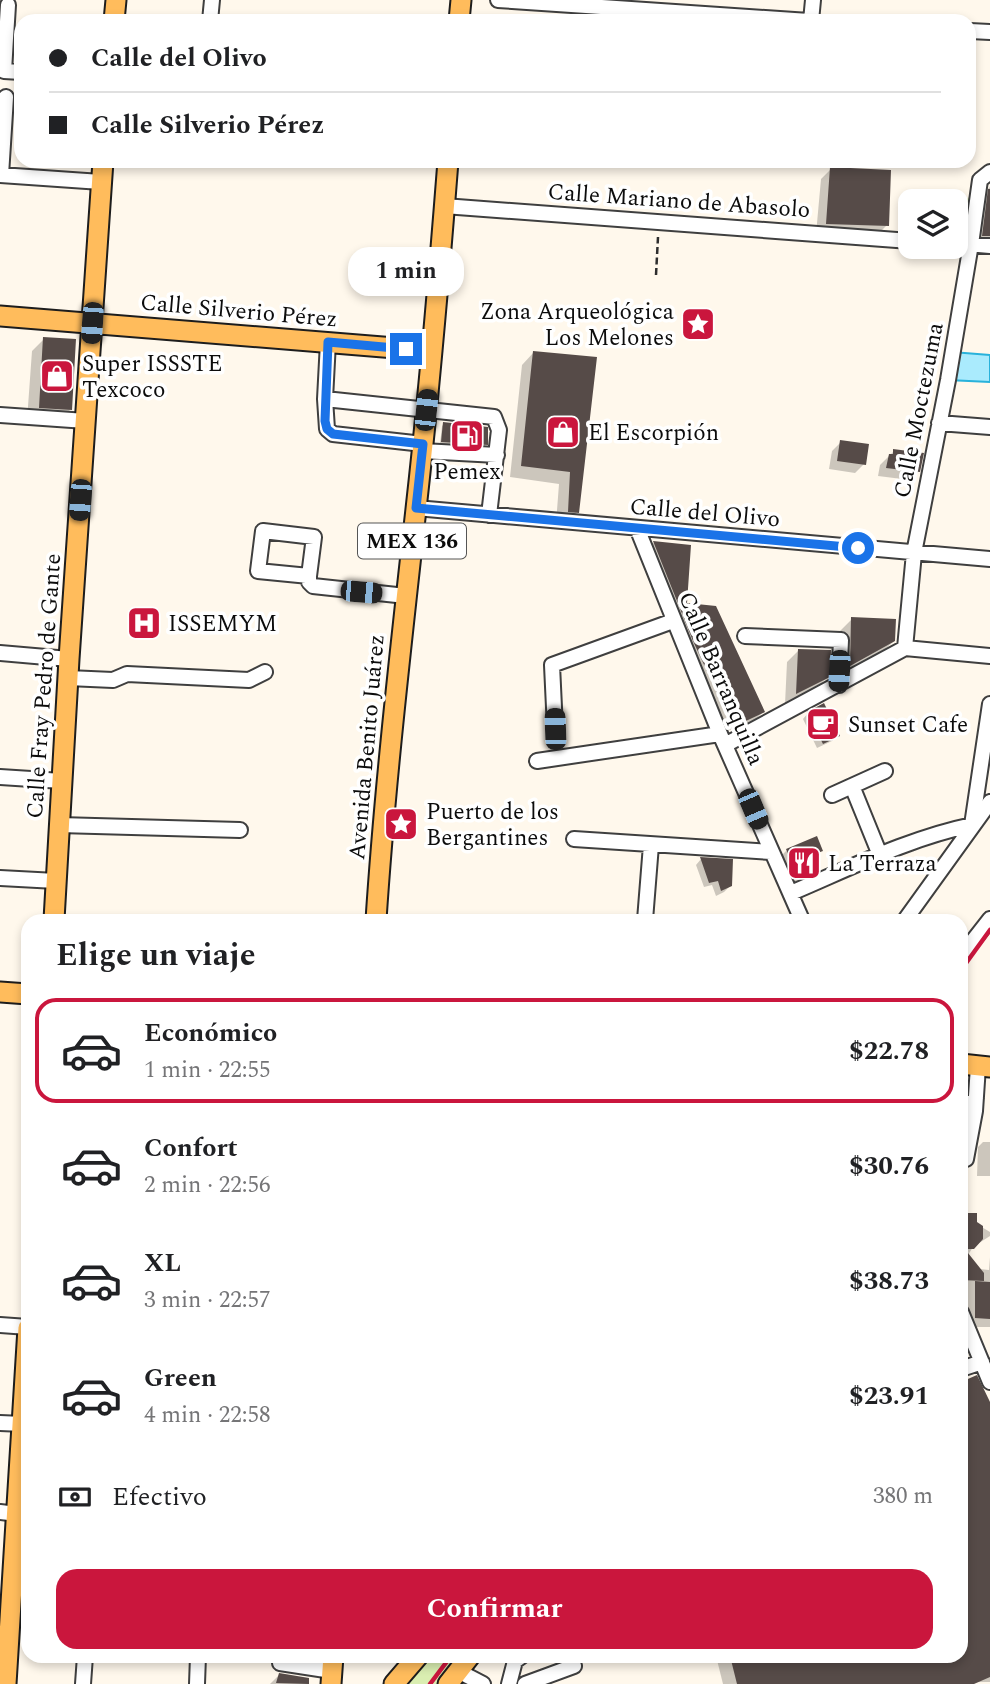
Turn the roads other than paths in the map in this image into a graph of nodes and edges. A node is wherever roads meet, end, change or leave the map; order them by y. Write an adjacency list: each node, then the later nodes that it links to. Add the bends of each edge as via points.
1 (498, 0): 3 (street)
2 (8, 5): 4 (street, via 4,71)
3 (706, 14)
4 (14, 72)
5 (6, 97): 8 (street)
6 (102, 168): 10 (main road, Calle Fray Pedro de Gante)
7 (447, 168): 11 (main road, Avenida Benito Juárez / MEX 136)
8 (0, 175): 10 (street)
9 (985, 176): 14 (street, Calle Moctezuma)
10 (101, 182): 17 (main road, Calle Fray Pedro de Gante)
11 (444, 206): 12 (street, Calle Mariano de Abasolo); 19 (main road, Avenida Benito Juárez / MEX 136)
12 (898, 240)
13 (968, 244): 14 (street)
14 (971, 244): 15 (street); 24 (street, Calle Moctezuma)
15 (990, 246)
16 (0, 316): 17 (main road, Calle Silverio Pérez)
17 (92, 323): 18 (main road, Calle Silverio Pérez); 23 (main road, Calle Fray Pedro de Gante)
18 (328, 342): 19 (main road, Calle Silverio Pérez); 20 (street)
19 (432, 351): 21 (main road, Avenida Benito Juárez / MEX 136)
20 (324, 399): 21 (street); 26 (street, via 327,429 333,434)
21 (426, 410): 26 (main road, Avenida Benito Juárez / MEX 136); 27 (street, via 494,418 499,430)
22 (0, 415): 23 (street)
23 (86, 421): 40 (main road, Calle Fray Pedro de Gante)
24 (939, 424): 25 (street); 31 (street, Calle Moctezuma)
25 (990, 427)
26 (422, 448): 27 (street); 28 (main road, Avenida Benito Juárez / MEX 136)
27 (497, 455): 29 (street)
28 (416, 508): 29 (street, Calle del Olivo); 34 (main road, Avenida Benito Juárez / MEX 136)
29 (489, 515): 30 (street, Calle del Olivo)
30 (636, 528): 31 (street, Calle del Olivo); 35 (street, Calle Barranquilla)
31 (914, 553): 32 (street, Calle del Olivo); 37 (street, Calle Moctezuma)
32 (990, 559)
33 (309, 576): 33 (street, via 314,537 263,531 258,571); 34 (street, via 313,586)
34 (406, 596): 64 (main road, Avenida Benito Juárez / MEX 136)
35 (673, 621): 44 (street, via 552,665); 45 (street, Calle Barranquilla)
36 (745, 636): 42 (street, via 841,640)
37 (905, 648): 39 (street); 42 (street)
38 (0, 653): 40 (street)
39 (990, 656)
40 (68, 668): 41 (street, via 113,680 127,674 249,680); 49 (main road, Calle Fray Pedro de Gante)
41 (265, 672)
42 (839, 685): 45 (street)
43 (990, 704): 54 (street)
44 (555, 729)
45 (723, 740): 46 (street); 58 (street, Calle Barranquilla)
46 (537, 761)
47 (885, 771): 50 (street)
48 (0, 778): 49 (street)
49 (62, 781): 53 (main road, Calle Fray Pedro de Gante)
50 (852, 786): 51 (street); 59 (street)
51 (832, 796)
52 (990, 802): 54 (street)
53 (59, 825): 55 (street); 61 (main road, Calle Fray Pedro de Gante)
54 (972, 825): 59 (street); 67 (street)
55 (240, 830)
56 (574, 839): 57 (street)
57 (651, 845): 58 (street); 65 (street)
58 (771, 852): 62 (street, Calle Barranquilla)
59 (880, 855): 62 (street)
60 (0, 878): 61 (street)
61 (56, 881): 63 (main road, Calle Fray Pedro de Gante)
62 (791, 893): 66 (street, Calle Barranquilla)
63 (54, 914)
64 (376, 914)
65 (645, 914)
66 (800, 914)
67 (909, 914)
68 (990, 919): 69 (street)
69 (968, 947)
70 (0, 992): 71 (main road)
71 (21, 994)
72 (972, 1066): 73 (street)
73 (976, 1098): 74 (street); 75 (street)
74 (968, 1106)
75 (968, 1150)
76 (0, 1325): 77 (street)
77 (21, 1326)
78 (968, 1329): 79 (street)
79 (980, 1357): 80 (street); 81 (street); 82 (street)
80 (968, 1359)
81 (968, 1365)
82 (990, 1382)
83 (0, 1423): 84 (street)
84 (21, 1424)
85 (21, 1436): 86 (main road)
86 (8, 1513): 87 (main road)
87 (5, 1604): 96 (main road)
88 (84, 1663): 97 (street)
89 (198, 1663): 98 (street)
90 (279, 1663): 94 (street)
91 (412, 1663): 99 (main road)
92 (514, 1663): 101 (street)
93 (573, 1665): 102 (street)
94 (332, 1670)
95 (459, 1670): 100 (street)
96 (6, 1684)
97 (83, 1684)
98 (197, 1684)
99 (394, 1684)
100 (483, 1684)
101 (509, 1684)
102 (525, 1684)

